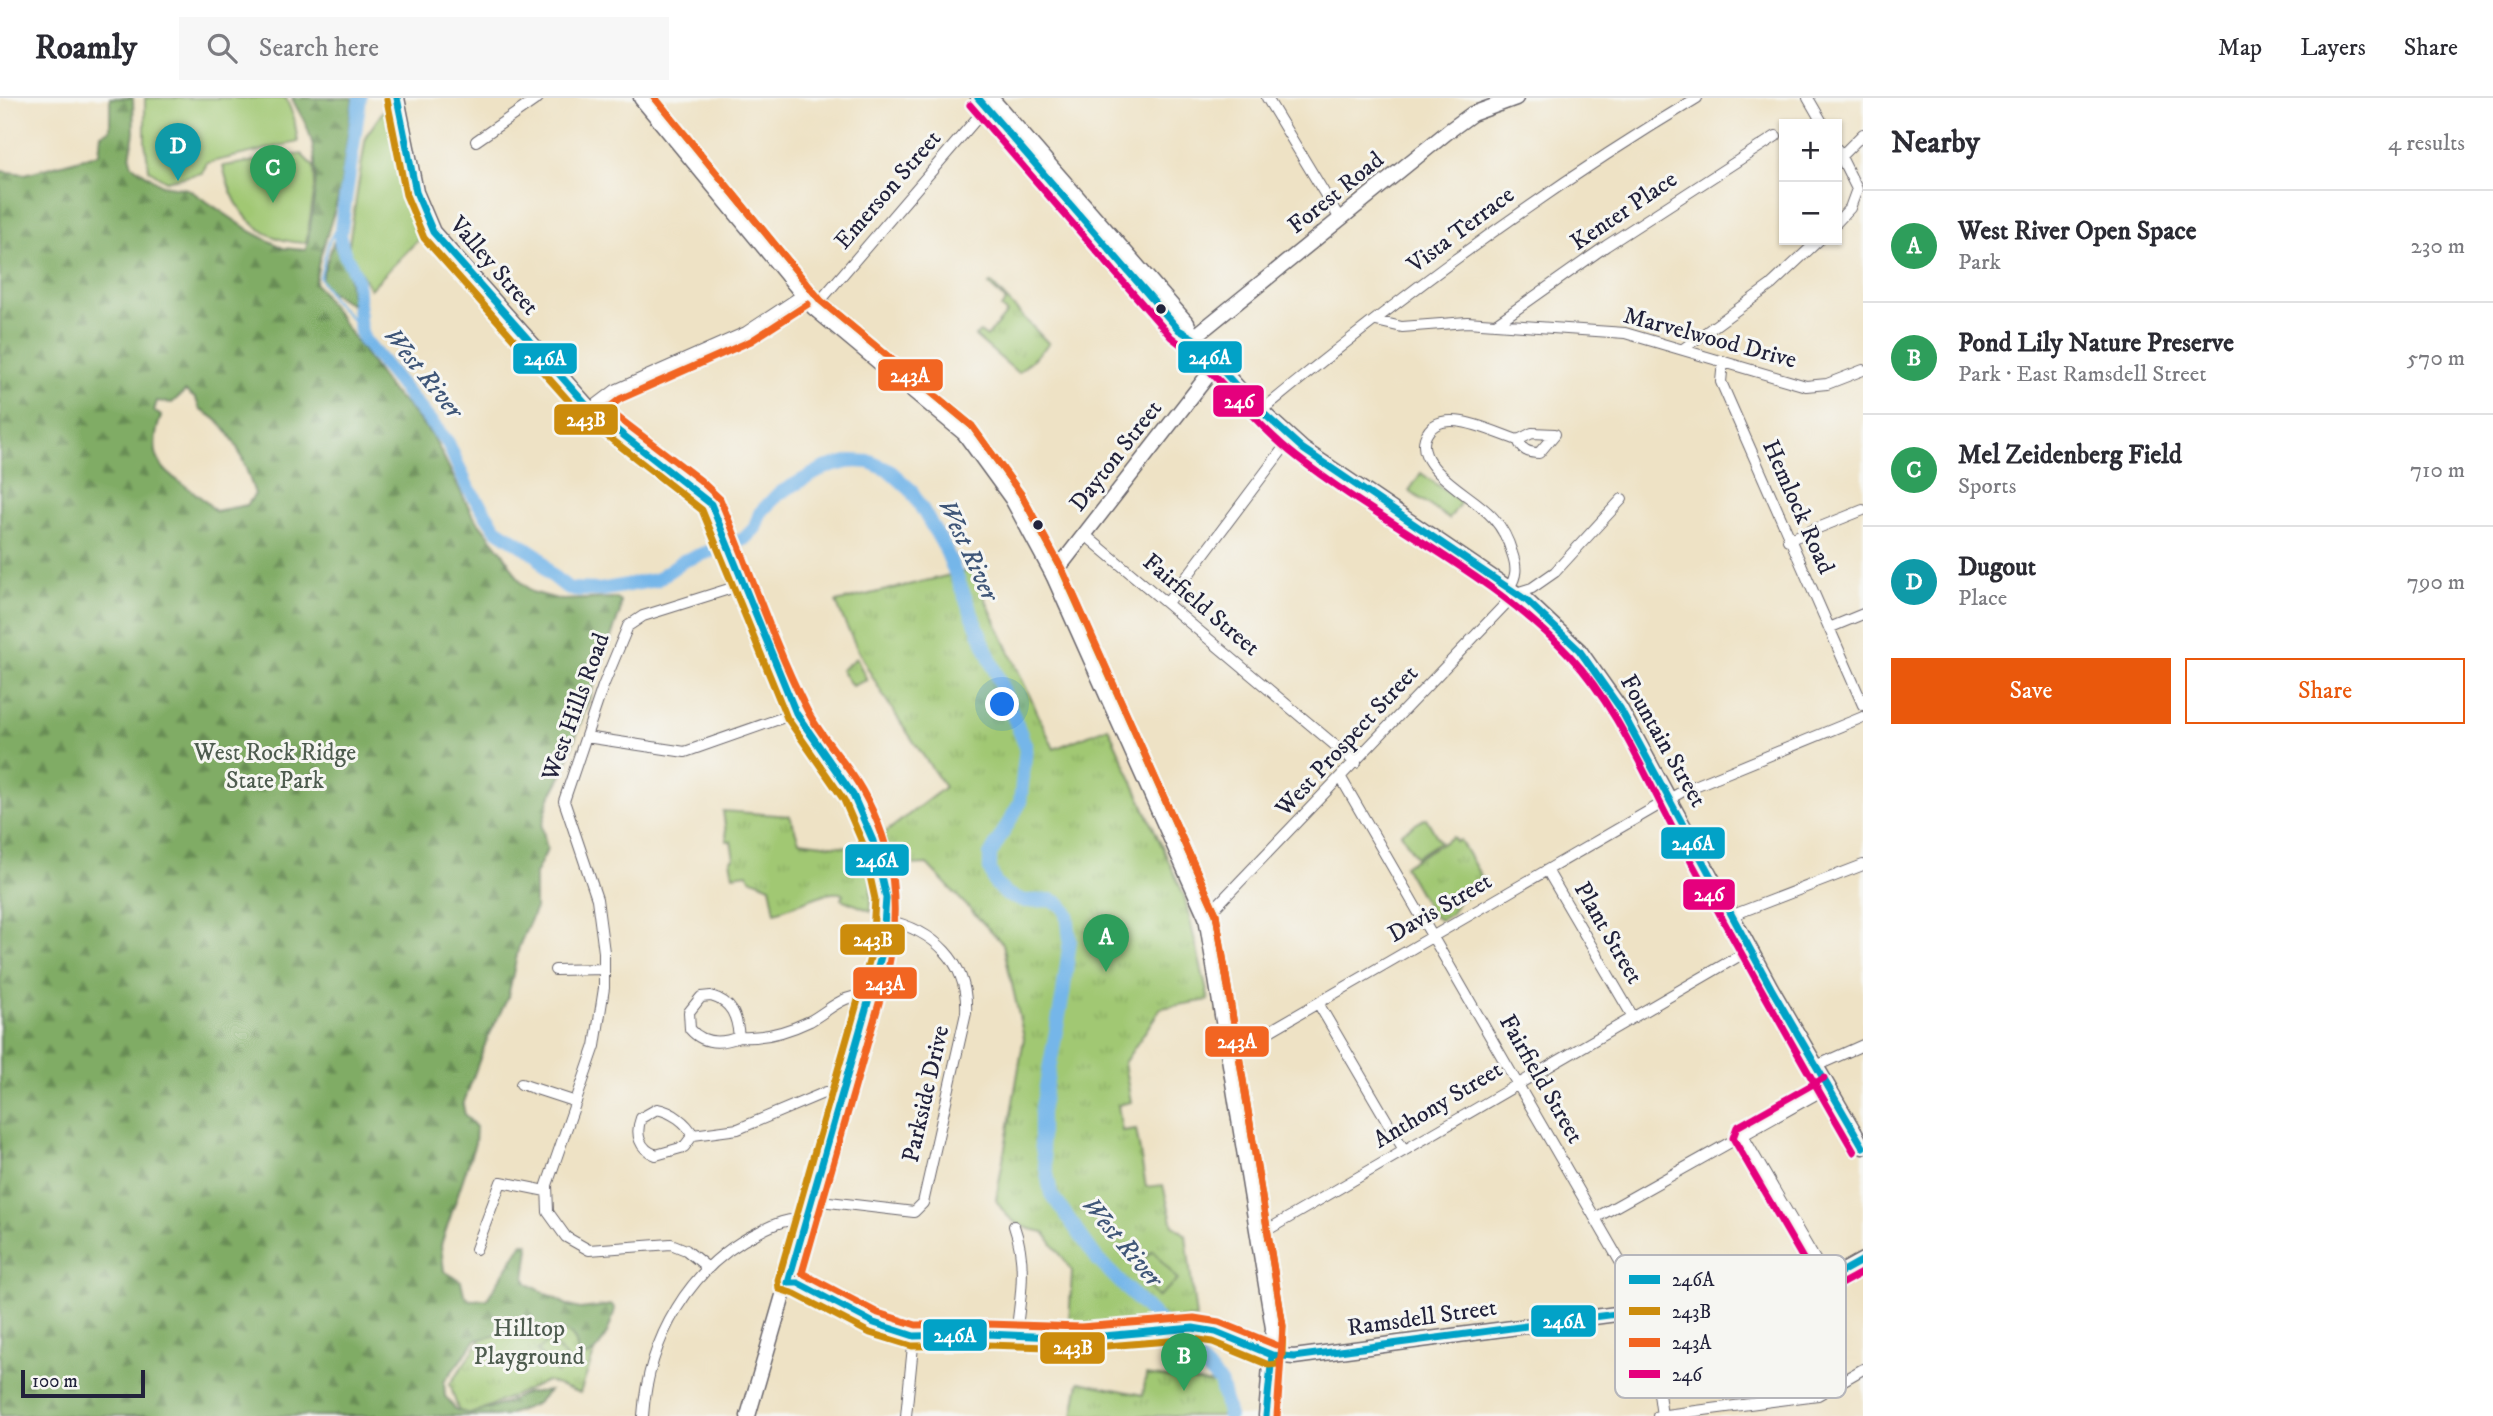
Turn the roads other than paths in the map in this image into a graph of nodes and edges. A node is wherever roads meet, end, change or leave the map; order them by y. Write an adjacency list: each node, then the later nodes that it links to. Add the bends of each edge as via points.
1 (397, 98): 28 (main road, Valley Street, via 416,192 429,227)
2 (538, 98): 13 (street)
3 (641, 98): 19 (main road)
4 (1267, 98): 17 (street)
5 (1697, 98): 21 (street, Vista Terrace, via 1500,224)
6 (1808, 98): 10 (street)
7 (1512, 99): 9 (main road, Forest Road)
8 (987, 101): 20 (street, Emerson Street); 23 (main road, Fountain Street, via 1131,267 1187,323)
9 (1492, 102): 17 (main road, Forest Road)
10 (1820, 119)
11 (1863, 134): 14 (street)
12 (1776, 136): 22 (street, Kenter Place)
13 (476, 141)
14 (1842, 150)
15 (1842, 158): 16 (street, via 1857,189)
16 (1842, 217)
17 (1340, 219): 23 (main road, Forest Road)
18 (1814, 245): 24 (street, via 1771,285)
19 (802, 295): 20 (main road); 28 (street, via 746,332 615,390)
20 (814, 307): 36 (main road, via 964,433 1012,499)
21 (1376, 321): 22 (street, Marvelwood Drive, via 1402,327); 29 (street, Vista Terrace)
22 (1497, 323): 24 (street, Marvelwood Drive, via 1625,333)
23 (1193, 338): 26 (main road, Fountain Street)
24 (1683, 349): 25 (street, Marvelwood Drive)
25 (1723, 361): 27 (street, Marvelwood Drive, via 1817,387); 35 (street, Hemlock Road, via 1721,382)
26 (1216, 365): 29 (main road, Fountain Street); 34 (main road, Dayton Street)
27 (1863, 370)
28 (590, 409): 37 (main road, Valley Street, via 703,495 722,525)
29 (1261, 411): 30 (main road, Fountain Street)
30 (1291, 438): 38 (main road, Fountain Street, via 1320,463); 39 (street)
31 (1518, 440): 38 (street, via 1463,421 1443,421 1433,425 1424,443 1425,455 1437,471 1501,524 1516,563)
32 (1622, 499): 38 (street, via 1555,572 1532,588)
33 (1863, 510): 35 (street)
34 (1084, 534): 36 (main road, Dayton Street); 39 (street, Fairfield Street)
35 (1788, 540): 41 (street, Hemlock Road)
36 (1053, 575): 52 (main road)
37 (745, 584): 43 (main road, Valley Street); 45 (street, West Hills Road, via 643,616 628,626)
38 (1512, 591): 46 (street, West Prospect Street); 48 (main road, Fountain Street, via 1558,627 1600,678)
39 (1167, 603): 46 (street, Fairfield Street)
40 (1863, 614): 41 (street)
41 (1829, 628): 42 (street, Hemlock Road)
42 (1863, 705)
43 (796, 713): 45 (street, via 685,752); 53 (main road, Valley Street, via 861,809 883,877)
44 (1863, 717): 48 (street, Davis Street)
45 (586, 737): 56 (street, West Hills Road, via 564,801 597,899)
46 (1356, 763): 47 (street, West Prospect Street)
47 (1341, 778): 52 (street, West Prospect Street); 54 (street, Fairfield Street)
48 (1671, 798): 50 (street, Davis Street); 51 (main road, Fountain Street)
49 (1863, 865): 51 (street)
50 (1547, 870): 54 (street, Davis Street); 60 (street, Plant Street)
51 (1732, 915): 55 (main road, Fountain Street)
52 (1206, 917): 63 (main road)
53 (886, 920): 58 (main road, Valley Street); 75 (street, Parkside Drive, via 920,932 948,951 960,970 967,1000 923,1203 914,1212)
54 (1434, 936): 59 (street, Davis Street); 65 (street, Fairfield Street)
55 (1751, 949): 60 (street, Anthony Street); 64 (main road, Fountain Street)
56 (604, 969): 57 (street); 69 (street, via 595,1046)
57 (555, 970)
58 (870, 997): 61 (street, via 851,996 808,1022 773,1035); 68 (main road, Valley Street)
59 (1318, 1003): 63 (street, Davis Street, via 1256,1039); 73 (street)
60 (1633, 1017): 65 (street, Anthony Street)
61 (739, 1037): 61 (street, via 735,1014 719,998 701,998 689,1012 690,1029 702,1039 717,1042)
62 (1863, 1045): 64 (street)
63 (1227, 1047): 79 (main road)
64 (1816, 1066): 67 (main road, Fountain Street)
65 (1518, 1082): 73 (street, Anthony Street); 76 (street, Fairfield Street)
66 (521, 1084): 69 (street)
67 (1829, 1087): 71 (street); 72 (main road, Fountain Street)
68 (842, 1093): 70 (street, via 826,1092 738,1129); 75 (main road, Valley Street)
69 (576, 1102): 74 (street)
70 (693, 1135): 70 (street, via 684,1147 656,1155 641,1145 638,1126 645,1113 657,1109 683,1122)
71 (1743, 1136): 76 (street); 82 (street)
72 (1863, 1147)
73 (1404, 1150): 79 (street, Anthony Street)
74 (546, 1191): 80 (street, via 501,1182); 84 (street, via 552,1220 577,1245 599,1251 671,1244)
75 (812, 1200): 77 (main road, Valley Street)
76 (1597, 1217): 81 (street, Fairfield Street)
77 (806, 1221): 84 (street, via 792,1219 744,1239); 86 (main road, Valley Street)
78 (1014, 1226): 88 (street, via 1023,1275)
79 (1257, 1236): 90 (main road, via 1273,1328)
80 (476, 1250)
81 (1617, 1255)
82 (1813, 1255)
83 (1863, 1260): 85 (main road, Ramsdell Street)
84 (708, 1268): 95 (street, via 660,1336 645,1388)
85 (1846, 1269)
86 (788, 1283): 89 (street, via 798,1283 874,1323); 96 (main road, Valley Street)
87 (1615, 1315): 90 (main road, Ramsdell Street, via 1294,1357)
88 (1016, 1334): 89 (street); 90 (street, via 1081,1338 1180,1328 1216,1332)
89 (914, 1336): 97 (street)
90 (1272, 1355): 98 (main road)
91 (1863, 1369): 92 (street)
92 (1846, 1379)
93 (1659, 1398): 99 (street, Fairfield Street)
94 (1796, 1398): 99 (street)
95 (643, 1416)
96 (748, 1416)
97 (906, 1416)
98 (1266, 1416)
99 (1661, 1416)

